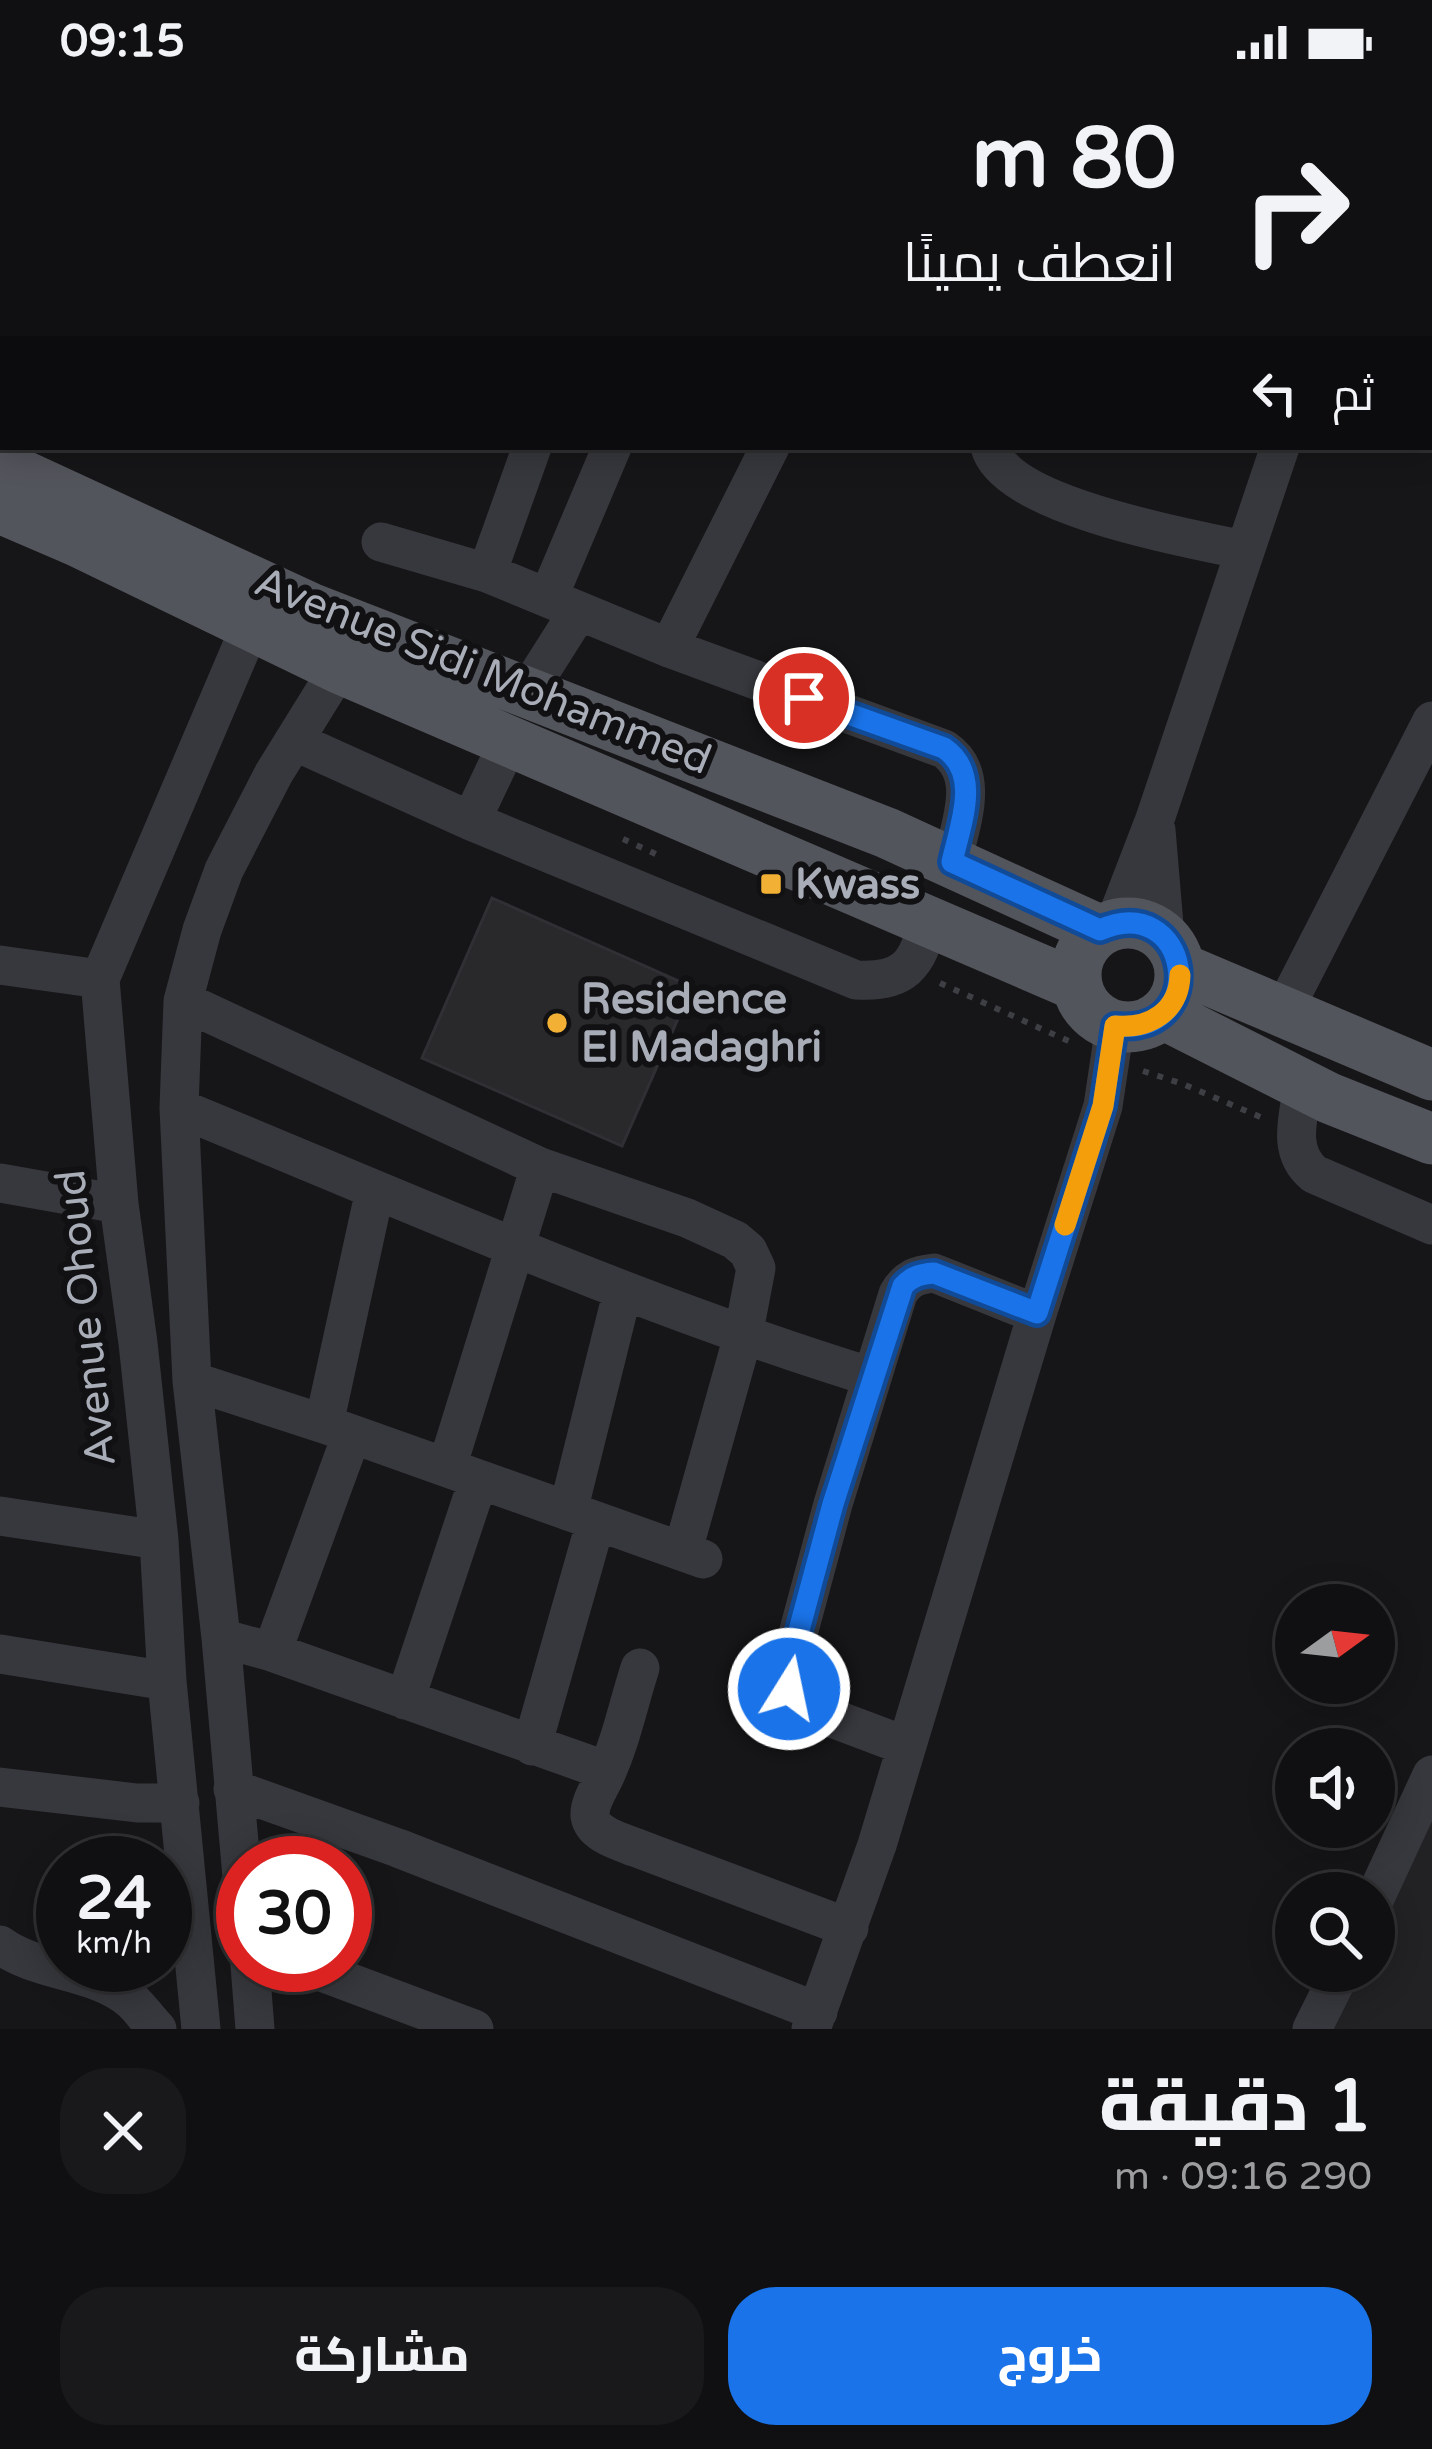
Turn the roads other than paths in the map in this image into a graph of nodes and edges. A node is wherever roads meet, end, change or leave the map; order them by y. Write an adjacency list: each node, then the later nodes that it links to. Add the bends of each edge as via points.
1 (531, 450): 10 (street)
2 (611, 450): 11 (street)
3 (768, 450): 13 (street)
4 (991, 450): 9 (street, via 1001,469 1040,494)
5 (1279, 450): 9 (street)
6 (0, 465): 15 (main road, Avenue Sidi Mohammed, via 310,608)
7 (0, 508): 12 (main road, Avenue Sidi Mohammed)
8 (381, 542): 10 (street)
9 (1245, 550): 19 (street)
10 (487, 573): 11 (street)
11 (563, 605): 13 (street); 15 (street)
12 (251, 625): 14 (main road, Avenue Sidi Mohammed); 25 (street, Avenue Ohoud)
13 (669, 648): 21 (street, via 955,756 967,788)
14 (339, 668): 17 (street); 18 (main road, Avenue Sidi Mohammed)
15 (528, 691): 21 (main road, Avenue Sidi Mohammed)
16 (1432, 721): 29 (street)
17 (294, 741): 20 (street); 28 (street, via 224,870)
18 (508, 742): 20 (street); 22 (main road, Avenue Sidi Mohammed)
19 (1155, 819): 23 (street); 27 (street)
20 (471, 820): 22 (street, via 856,980 884,982 908,968)
21 (952, 862): 23 (main road, Avenue Sidi Mohammed)
22 (928, 921): 26 (main road, Avenue Sidi Mohammed)
23 (1107, 927): 26 (main road, via 1079,954); 27 (main road, via 1150,927)
24 (0, 965): 25 (street)
25 (100, 979): 37 (street, Avenue Ohoud)
26 (1076, 985): 27 (main road, via 1098,1018)
27 (1156, 986): 29 (main road); 31 (main road, via 1218,1039); 41 (street, via 1103,1106)
28 (183, 1001): 32 (street); 34 (street)
29 (1283, 1012): 30 (main road)
30 (1432, 1075)
31 (1303, 1085): 33 (main road); 38 (street, via 1297,1152 1304,1166)
32 (179, 1108): 36 (street); 44 (street)
33 (1432, 1138)
34 (540, 1167): 39 (street); 42 (street, via 742,1244 755,1268)
35 (1, 1187): 37 (street)
36 (375, 1190): 39 (street); 45 (street)
37 (118, 1204): 49 (street, Avenue Ohoud)
38 (1432, 1226)
39 (516, 1247): 40 (street); 46 (street)
40 (622, 1290): 42 (street); 48 (street)
41 (1037, 1313): 43 (street, via 920,1274 898,1294); 56 (street)
42 (743, 1336): 43 (street); 48 (street, via 693,1555)
43 (872, 1377): 56 (street, via 788,1678 808,1708)
44 (192, 1381): 45 (street); 50 (street)
45 (338, 1429): 46 (street); 51 (street)
46 (462, 1474): 48 (street); 55 (street)
47 (0, 1516): 49 (street)
48 (582, 1516): 57 (street)
49 (159, 1540): 54 (street, Avenue Ohoud)
50 (221, 1637): 51 (street); 61 (street)
51 (272, 1652): 55 (street)
52 (0, 1654): 54 (street)
53 (640, 1668): 58 (street)
54 (167, 1681): 62 (street, Avenue Ohoud)
55 (405, 1700): 57 (street)
56 (906, 1746): 65 (street)
57 (532, 1747): 58 (street)
58 (608, 1771): 65 (street, via 590,1812 600,1831)
59 (1432, 1775): 64 (street)
60 (0, 1787): 62 (street)
61 (233, 1790): 63 (street); 70 (street, via 398,1848)
62 (180, 1803): 73 (street, Avenue Ohoud)
63 (238, 1836)
64 (1387, 1872)
65 (849, 1928): 70 (street)
66 (0, 1945): 72 (street, via 17,1958 106,1985)
67 (372, 1991): 75 (street)
68 (252, 1992): 74 (street)
69 (1333, 1992): 71 (street)
70 (814, 2020)
71 (1322, 2023)
72 (157, 2029)
73 (201, 2029)
74 (255, 2029)
75 (474, 2029)

